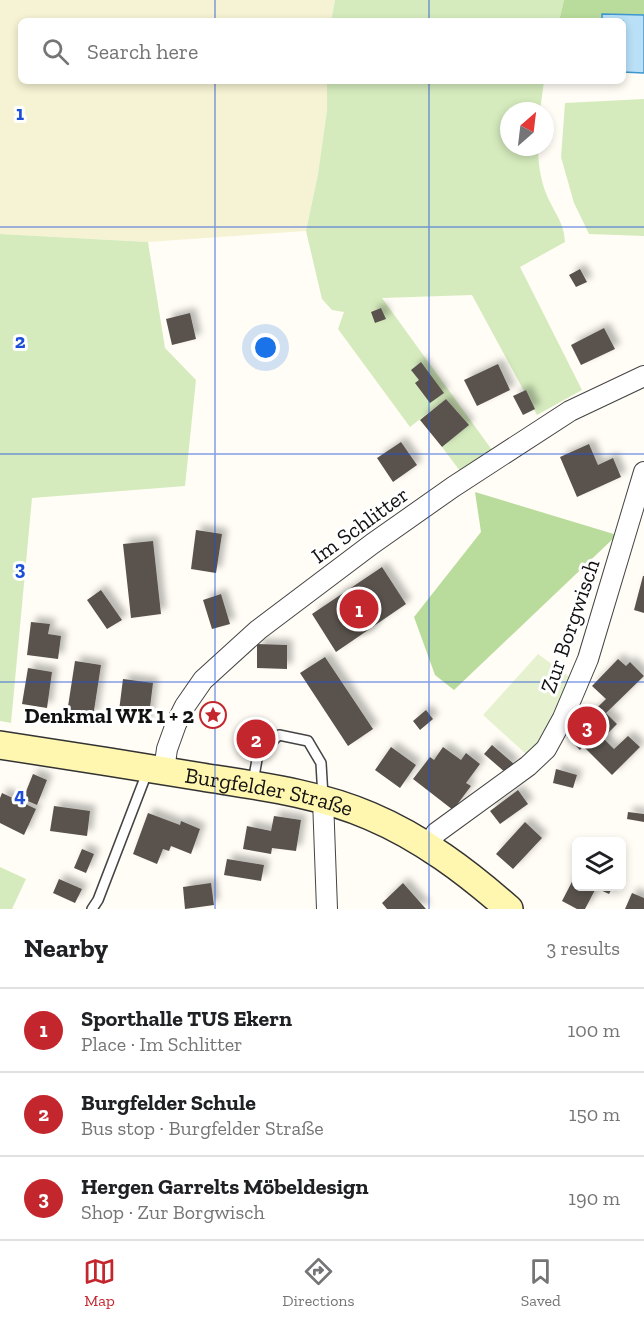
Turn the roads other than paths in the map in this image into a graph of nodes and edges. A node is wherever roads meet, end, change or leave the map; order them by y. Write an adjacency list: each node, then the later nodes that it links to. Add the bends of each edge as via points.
1 (644, 376): 4 (street, Im Schlitter, via 570,411 463,481 258,630 203,680 176,724)
2 (644, 472): 7 (street, Zur Borgwisch, via 588,659 546,749 436,833)
3 (0, 745): 4 (street, Burgfelder Straße)
4 (156, 769): 5 (street, Burgfelder Straße); 8 (lane)
5 (252, 784): 6 (street, Burgfelder Straße); 6 (lane, via 258,754 279,735 308,741 321,763)
6 (323, 799): 7 (street, Burgfelder Straße, via 370,816); 9 (street)
7 (429, 846): 10 (street, Burgfelder Straße)
8 (92, 909)
9 (327, 909)
10 (509, 909)

